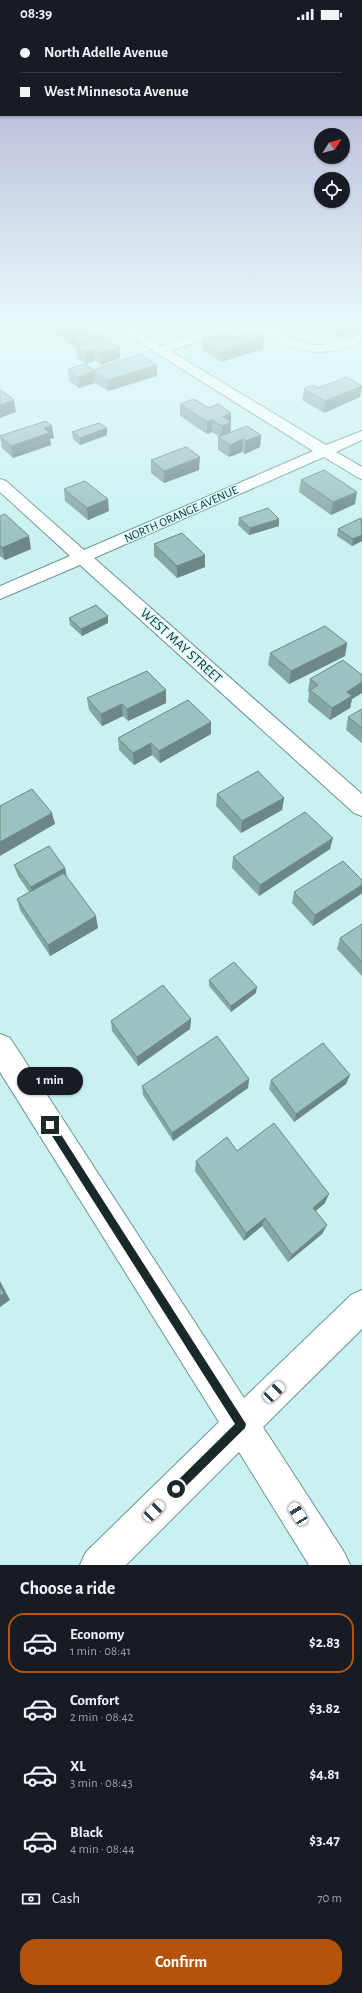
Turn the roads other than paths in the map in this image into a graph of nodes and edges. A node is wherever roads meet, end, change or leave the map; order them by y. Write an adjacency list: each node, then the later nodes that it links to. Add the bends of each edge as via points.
1 (236, 397): 3 (street)
2 (362, 435): 3 (street, NORTH ORANGE AVENUE)
3 (325, 451): 4 (street); 6 (street, NORTH ORANGE AVENUE)
4 (362, 474)
5 (0, 484): 6 (street, WEST MAY STREET)
6 (82, 557): 7 (street, NORTH ORANGE AVENUE); 8 (street, WEST MAY STREET)
7 (0, 593)
8 (362, 807)
9 (0, 1047): 11 (street)
10 (362, 1306): 11 (street)
11 (241, 1424): 12 (street); 13 (street)
12 (99, 1565)
13 (331, 1565)

